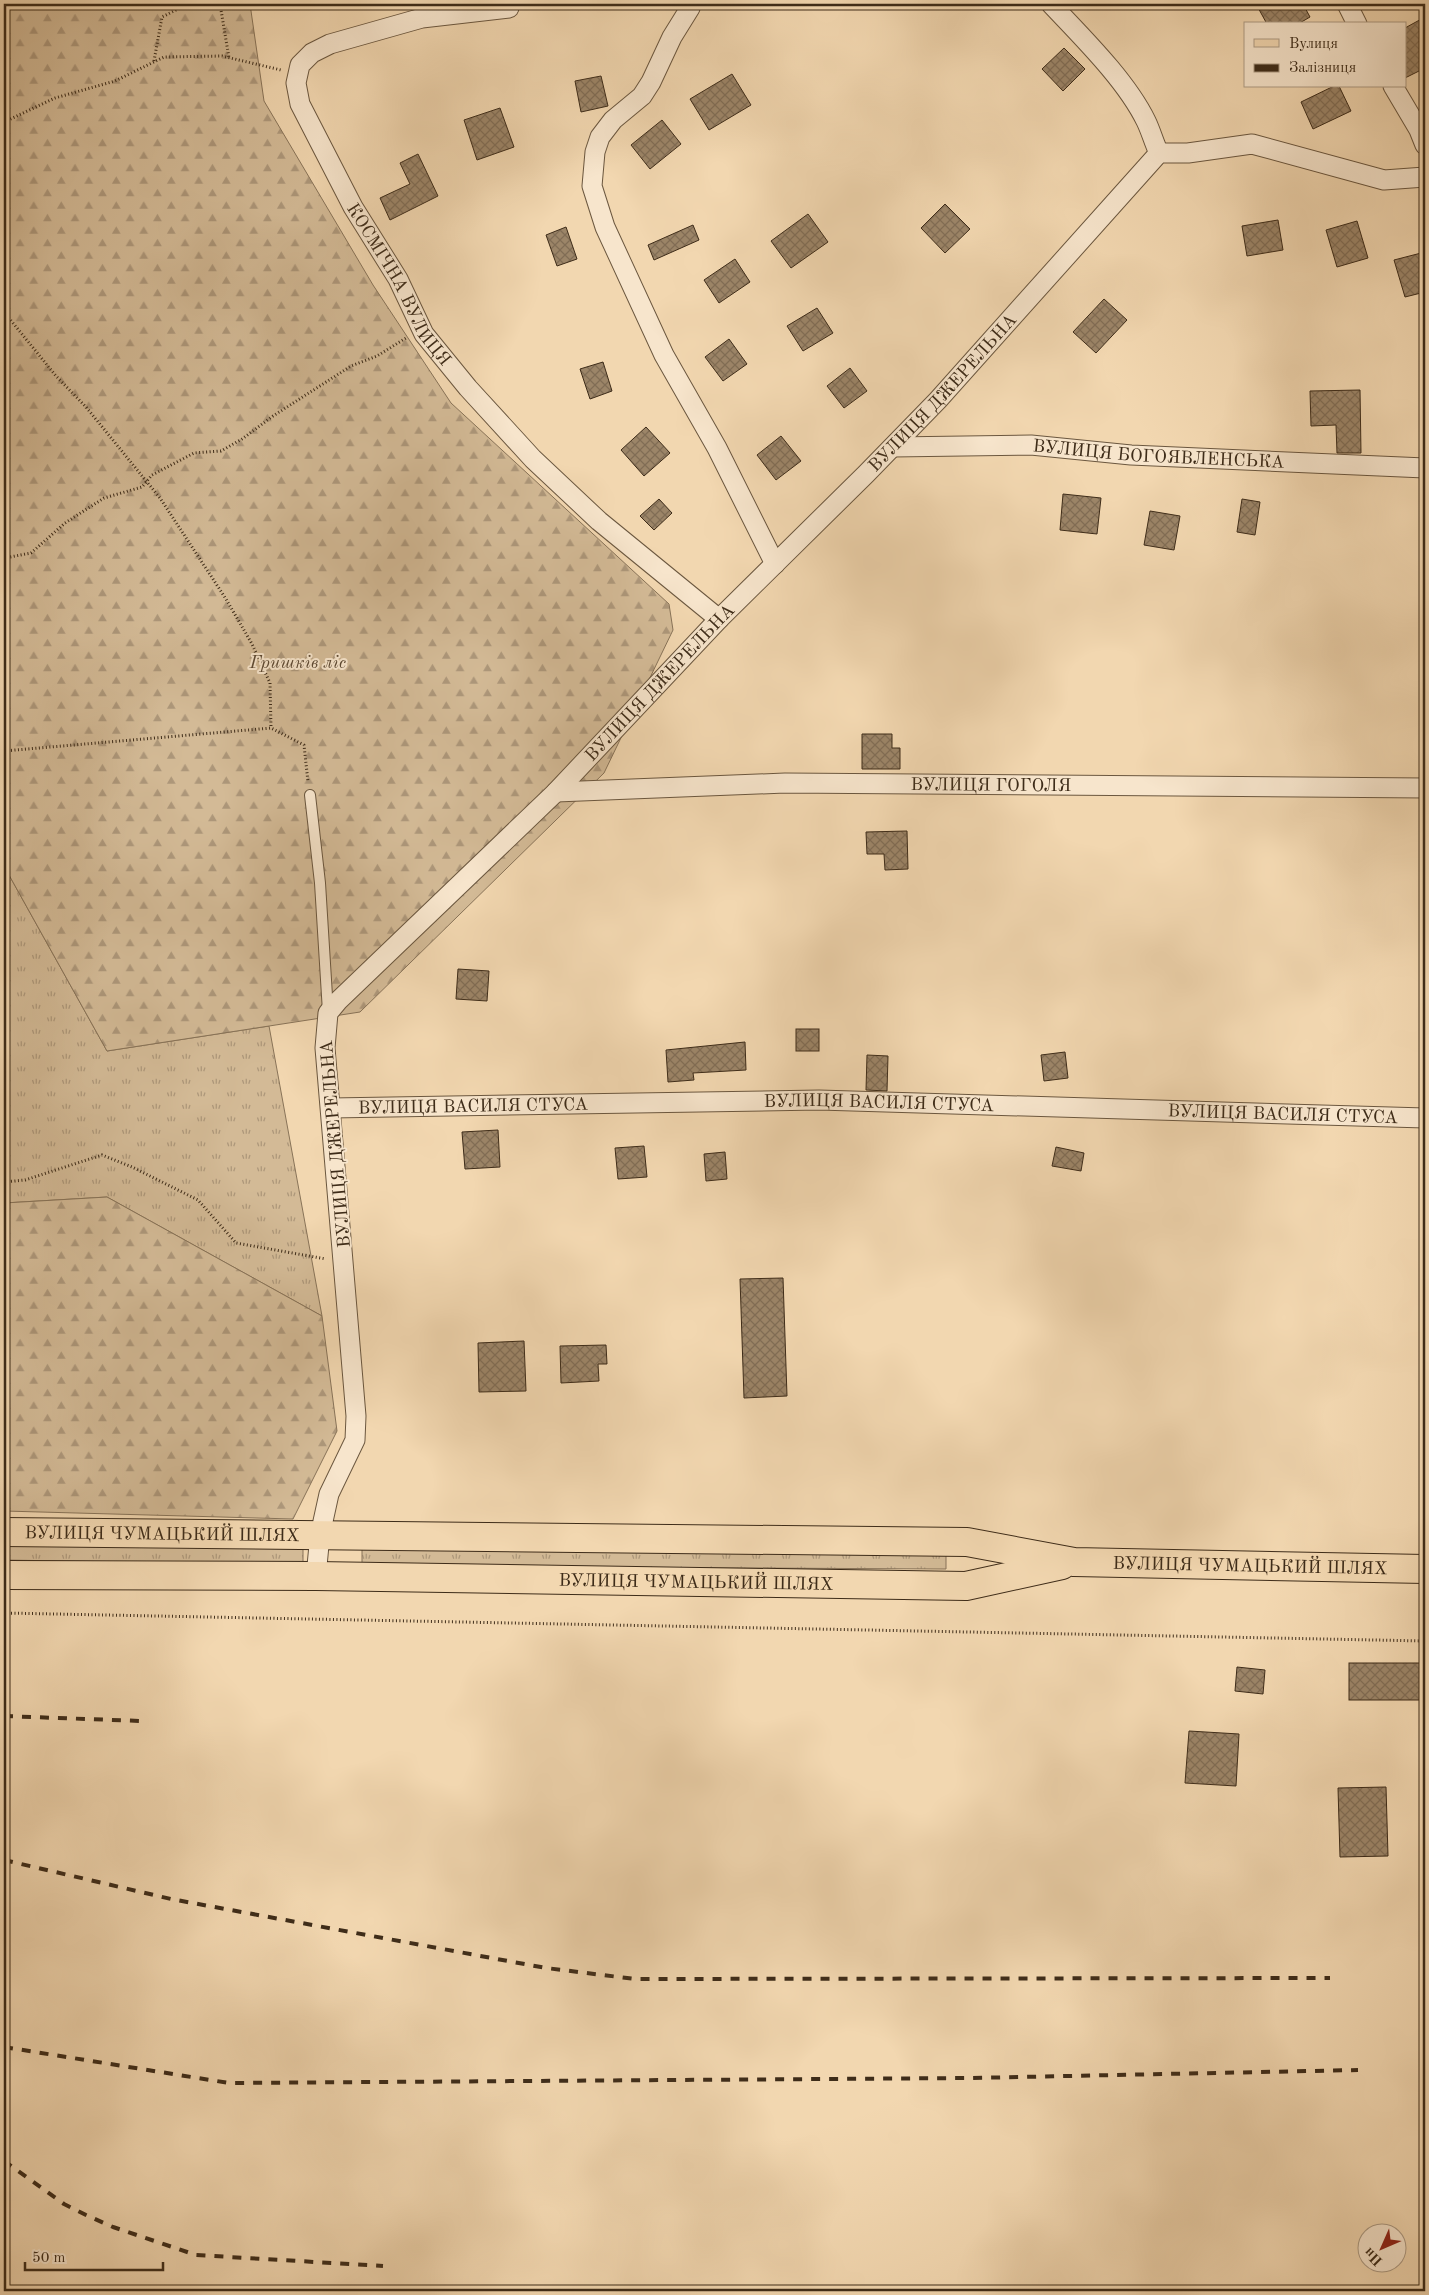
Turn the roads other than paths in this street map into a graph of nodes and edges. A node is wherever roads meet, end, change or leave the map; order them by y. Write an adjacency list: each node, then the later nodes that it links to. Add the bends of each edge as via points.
1 (1051, 4): 8 (street, via 1125,90 1145,120)
2 (1347, 4): 5 (street)
3 (509, 8): 13 (street, КОСМІЧНА ВУЛИЦЯ, via 422,18 330,44 312,53 300,66 296,83 300,104 353,207 398,279 420,327 468,388 533,459 599,521)
4 (690, 8): 12 (street, via 642,96 613,120 600,137 595,152 592,186 605,227 664,356 717,448)
5 (1356, 22)
6 (1394, 88): 7 (street, via 1420,130)
7 (1425, 145)
8 (1158, 153): 9 (street, via 1188,153 1252,144 1384,180); 10 (street, ВУЛИЦЯ ДЖЕРЕЛЬНА)
9 (1425, 177)
10 (893, 447): 11 (street, ВУЛИЦЯ БОГОЯВЛЕНСЬКА, via 1032,446 1131,455); 12 (street, ВУЛИЦЯ ДЖЕРЕЛЬНА)
11 (1425, 468)
12 (775, 564): 13 (street, ВУЛИЦЯ ДЖЕРЕЛЬНА)
13 (719, 619): 15 (street, ВУЛИЦЯ ДЖЕРЕЛЬНА)
14 (1425, 788): 15 (street, ВУЛИЦЯ ГОГОЛЯ, via 785,783)
15 (556, 792): 17 (street, ВУЛИЦЯ ДЖЕРЕЛЬНА, via 360,978)
16 (310, 795): 17 (lane, via 320,883)
17 (328, 1013): 18 (street, ВУЛИЦЯ ДЖЕРЕЛЬНА, via 325,1048)
18 (331, 1108): 19 (street, ВУЛИЦЯ ВАСИЛЯ СТУСА, via 819,1100); 21 (street, ВУЛИЦЯ ДЖЕРЕЛЬНА, via 356,1416 355,1440 329,1494)
19 (1425, 1118)
20 (4, 1532): 21 (main road, ВУЛИЦЯ ЧУМАЦЬКИЙ ШЛЯХ)
21 (320, 1535): 22 (main road, ВУЛИЦЯ ЧУМАЦЬКИЙ ШЛЯХ, via 967,1542); 25 (street, ВУЛИЦЯ ЧУМАЦЬКИЙ ШЛЯХ)
22 (1074, 1562): 23 (main road, ВУЛИЦЯ ЧУМАЦЬКИЙ ШЛЯХ); 25 (main road, ВУЛИЦЯ ЧУМАЦЬКИЙ ШЛЯХ, via 966,1586)
23 (1425, 1569)
24 (4, 1575): 25 (main road, ВУЛИЦЯ ЧУМАЦЬКИЙ ШЛЯХ)
25 (316, 1576)

